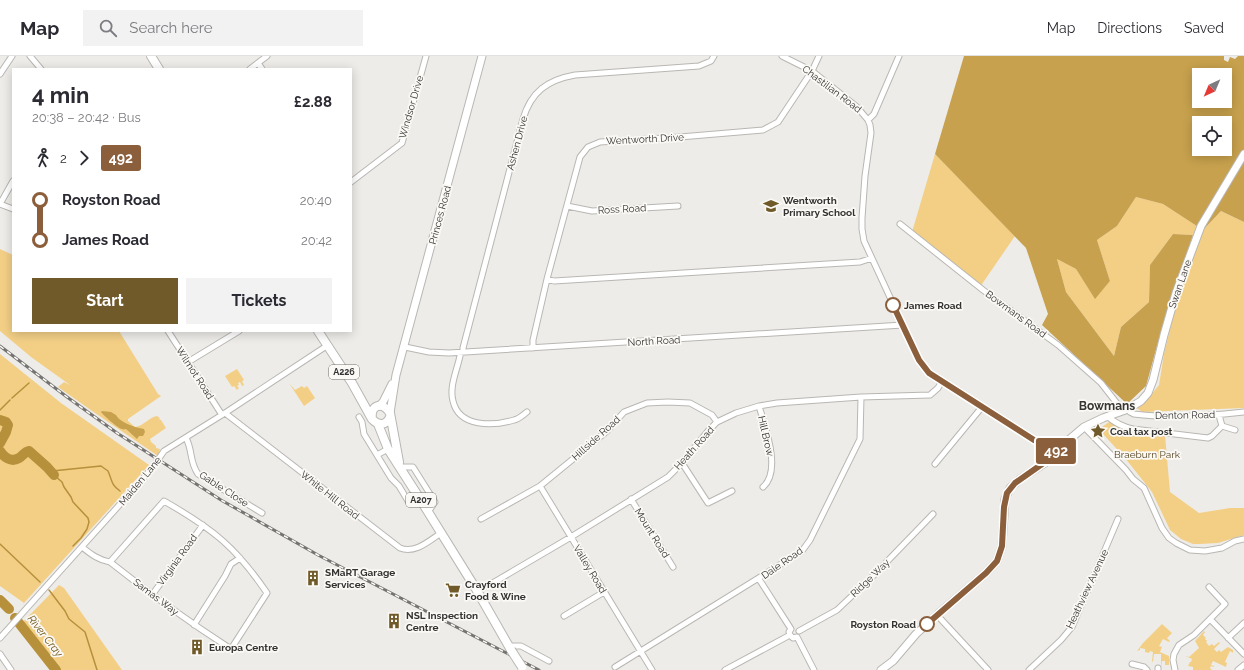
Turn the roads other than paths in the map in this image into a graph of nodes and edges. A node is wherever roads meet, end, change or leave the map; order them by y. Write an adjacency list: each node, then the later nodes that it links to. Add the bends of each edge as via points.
1 (12, 56): 17 (street)
2 (30, 56): 12 (street)
3 (151, 56): 13 (main road)
4 (267, 56): 11 (street)
5 (426, 56): 20 (street, Windsor Drive, via 402,143)
6 (482, 56): 34 (street, Princes Road)
7 (714, 56): 36 (street, Ashen Drive, via 711,61 699,66 564,77 546,85 535,94 523,119)
8 (782, 56): 16 (street, Chastilian Road)
9 (819, 56): 16 (street, Wentworth Drive)
10 (899, 56): 18 (street, via 874,114)
11 (258, 63): 14 (street); 15 (street)
12 (40, 68)
13 (158, 68)
14 (251, 68)
15 (261, 68)
16 (812, 71): 18 (street, Chastilian Road, via 857,107); 23 (street, Wentworth Drive, via 778,122 763,130 600,142 588,148 580,158)
17 (0, 74)
18 (868, 120): 27 (street, Chastilian Road, via 871,133 862,229 864,241)
19 (1244, 154): 45 (street, Swan Lane, via 1201,226 1176,293 1151,386 1143,398)
20 (352, 181)
21 (12, 183): 22 (street)
22 (0, 204): 25 (street)
23 (567, 206): 24 (street, Ross Road, via 592,211); 28 (street, Wentworth Drive)
24 (678, 206)
25 (12, 209)
26 (900, 224): 45 (street, Bowmans Road, via 1058,345 1101,383)
27 (872, 258): 28 (street, via 852,262 554,281); 29 (street, Chastilian Road)
28 (547, 279): 35 (street, Wentworth Drive)
29 (903, 325): 35 (street, North Road); 39 (street, Chastilian Road, via 919,360 929,373)
30 (169, 332): 37 (street, Wilmot Road)
31 (237, 332): 37 (street)
32 (319, 332): 33 (main road, A226)
33 (328, 345): 41 (main road, A226); 48 (street, Maiden Lane)
34 (405, 347): 36 (street, North Road, via 435,353); 38 (street, Princes Road)
35 (533, 348): 36 (street, North Road)
36 (462, 352): 46 (street, Ashen Drive, via 452,390 453,402 458,412 467,420 480,424 515,420)
37 (188, 362): 48 (street, Wilmot Road)
38 (396, 374): 42 (street, Princes Road, via 386,396); 49 (street, Princes Road)
39 (942, 381): 40 (street, Heath Road, via 930,394); 44 (street, Chastilian Road)
40 (861, 397): 43 (street, Heath Road); 83 (street, Dale Road, via 860,439 810,540 802,551)
41 (360, 398): 42 (main road, A226, via 371,406); 53 (main road, A226)
42 (377, 406): 49 (main road, via 384,406); 53 (main road, via 371,413)
43 (759, 406): 54 (street, Heath Road); 66 (street, Hill Brow, via 772,458 770,478)
44 (982, 407): 60 (street, Chastilian Road, via 1034,440); 63 (street)
45 (1126, 410): 50 (street, Denton Road, via 1134,414 1156,416); 51 (street)
46 (527, 412)
47 (1244, 412): 50 (street, Denton Road)
48 (223, 414): 58 (street, Maiden Lane); 76 (street, White Hill Road, via 400,548 414,549)
49 (390, 415): 53 (main road, via 384,424); 64 (main road, A207)
50 (1219, 415): 55 (street)
51 (1107, 416): 55 (street, via 1114,422 1133,429 1208,438); 56 (street)
52 (359, 417): 61 (street, via 364,434)
53 (375, 422): 59 (main road, A207)
54 (717, 422): 62 (street, Heath Road); 65 (street, Hillside Road, via 712,415 690,403 648,403 624,412 607,431)
55 (1222, 426): 57 (street)
56 (1084, 427): 60 (street); 78 (street, via 1132,479 1143,487 1162,528 1176,543 1190,550 1205,551 1222,548)
57 (1235, 430)
58 (186, 438): 71 (street, Gable Close, via 191,450 193,467 198,474); 79 (street, Maiden Lane, via 164,451 153,467)
59 (388, 449): 61 (street); 64 (main road, A207)
60 (1057, 450): 89 (street, via 1045,462 1015,483 1007,493 1002,546 997,561)
61 (377, 455): 68 (street, via 408,501)
62 (682, 463): 67 (street, via 708,504); 69 (street, Heath Road, via 668,477)
63 (935, 464)
64 (400, 467): 68 (main road, A207); 70 (street, via 413,467 434,502)
65 (540, 486): 73 (street, Hillside Road); 77 (street, Valley Road)
66 (763, 487)
67 (732, 491)
68 (420, 499): 70 (main road, A207)
69 (632, 499): 77 (street, Heath Road); 82 (street, Mount Road)
70 (428, 512): 76 (main road, A207)
71 (262, 513)
72 (933, 514): 95 (street, Ridge Way, via 837,610)
73 (481, 519)
74 (1118, 519): 115 (street, Heathview Avenue, via 1072,627)
75 (203, 525): 80 (street); 81 (street, via 164,501); 88 (street, Virginia Road)
76 (441, 533): 86 (main road, A207)
77 (571, 537): 84 (street, Heath Road); 87 (street, Valley Road)
78 (1244, 539)
79 (82, 546): 81 (street, Samas Way, via 93,556); 96 (street, Maiden Lane)
80 (240, 558): 93 (street, via 231,564); 93 (street, Samas Way, via 267,593 231,649)
81 (110, 562): 88 (street, Samas Way)
82 (673, 567)
83 (759, 579): 94 (street); 101 (street, Dale Road)
84 (491, 584): 86 (street, Heath Road); 86 (street, Heath Road)
85 (1209, 587): 91 (street, via 1225,604)
86 (478, 592): 100 (main road, A207)
87 (604, 592): 90 (street); 101 (street, Valley Road)
88 (152, 595): 93 (street, Samas Way)
89 (937, 615): 113 (street); 114 (street)
90 (564, 616)
91 (1210, 619): 99 (street); 117 (street, via 1176,648 1173,660)
92 (1244, 623): 99 (street)
93 (194, 625)
94 (791, 629): 95 (street, via 796,628); 97 (street)
95 (799, 631): 98 (street)
96 (1, 635)
97 (790, 635): 98 (street, via 793,638); 111 (street)
98 (797, 637): 112 (street)
99 (1228, 638): 103 (street)
100 (510, 648): 104 (street, via 521,646); 108 (main road, A207, bridge)
101 (640, 652): 107 (street, Dale Road); 110 (street)
102 (0, 654): 109 (street)
103 (1244, 654)
104 (549, 661)
105 (1132, 664): 116 (street)
106 (1244, 665): 118 (street)
107 (615, 667)
108 (522, 669)
109 (11, 670)
110 (652, 670)
111 (725, 670)
112 (814, 670)
113 (881, 670)
114 (988, 670)
115 (1029, 670)
116 (1147, 670)
117 (1175, 670)
118 (1238, 670)

